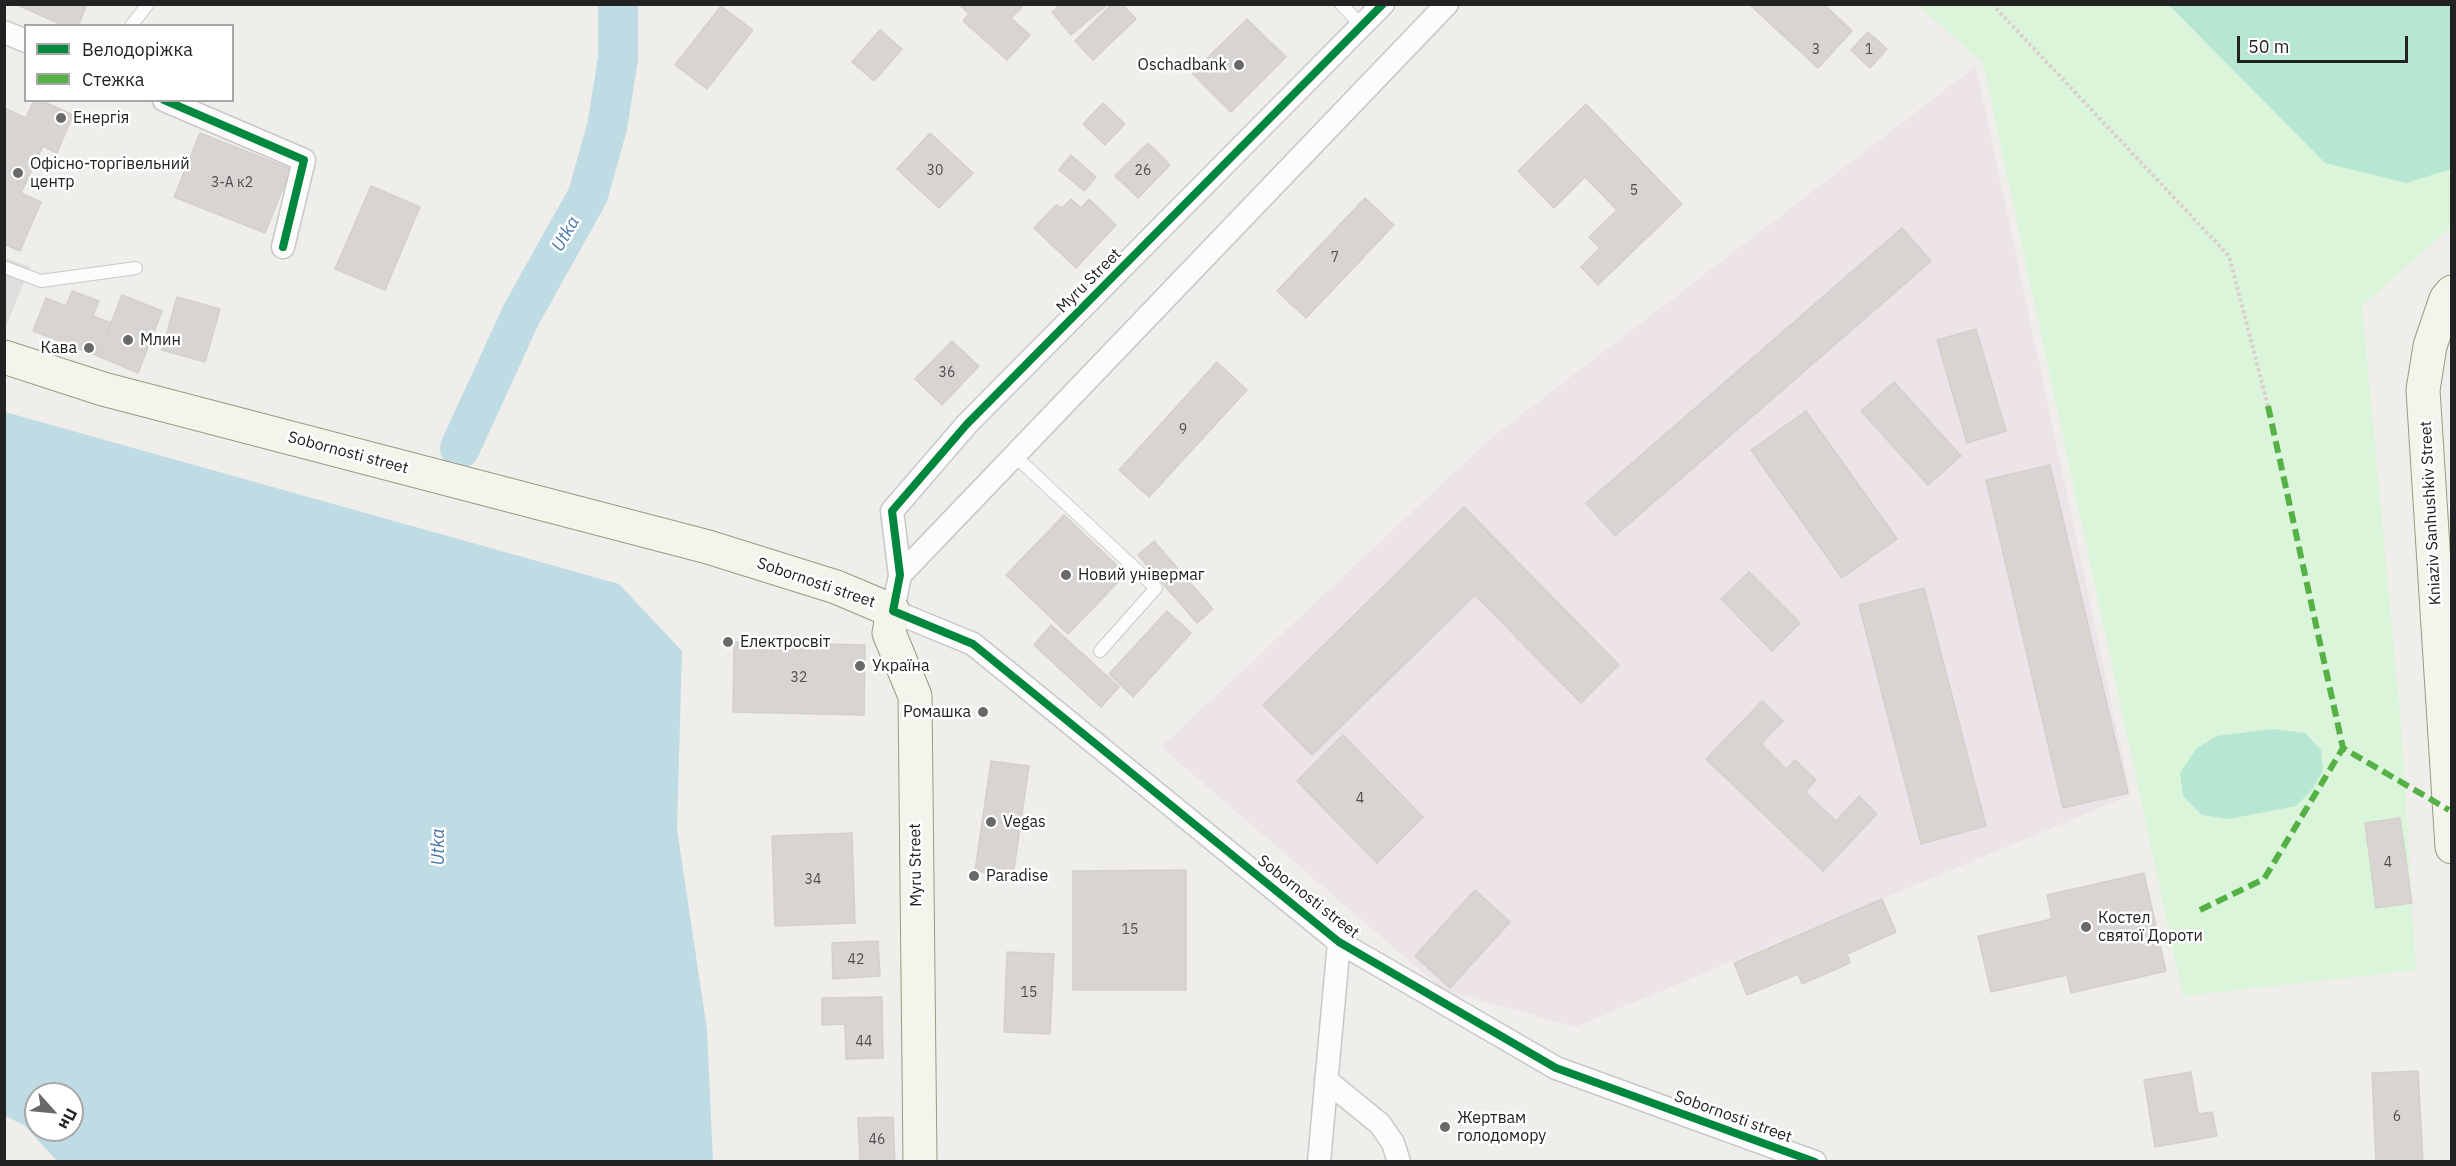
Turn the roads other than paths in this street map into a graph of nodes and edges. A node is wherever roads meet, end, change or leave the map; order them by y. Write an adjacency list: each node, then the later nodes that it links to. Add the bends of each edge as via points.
1 (148, 4): 5 (lane)
2 (1341, 4): 6 (lane)
3 (1383, 4): 6 (street, Myru Street)
4 (1447, 4): 15 (street)
5 (133, 24)
6 (1362, 26): 16 (street, Myru Street, via 967,424 892,511)
7 (4, 32): 8 (street)
8 (24, 40)
9 (169, 102): 10 (street, via 303,160)
10 (283, 247)
11 (4, 267): 12 (lane, via 40,281)
12 (136, 268)
13 (2451, 292): 19 (main road, Kniaziv Sanhushkiv Street, via 2430,346 2423,390)
14 (4, 357): 17 (main road, Sobornosti street, via 103,389 708,547 836,587)
15 (1015, 456): 16 (street); 18 (lane, via 1156,588)
16 (900, 575): 17 (street, Myru Street)
17 (893, 611): 20 (street, Sobornosti street, via 973,644); 22 (main road, Myru Street, via 889,633 915,696)
18 (1100, 651)
19 (2451, 847)
20 (1339, 942): 21 (street); 25 (street, Sobornosti street, via 1556,1068)
21 (1326, 1080): 23 (street); 24 (street, via 1380,1124)
22 (920, 1161)
23 (1320, 1161)
24 (1399, 1161)
25 (1815, 1161)

